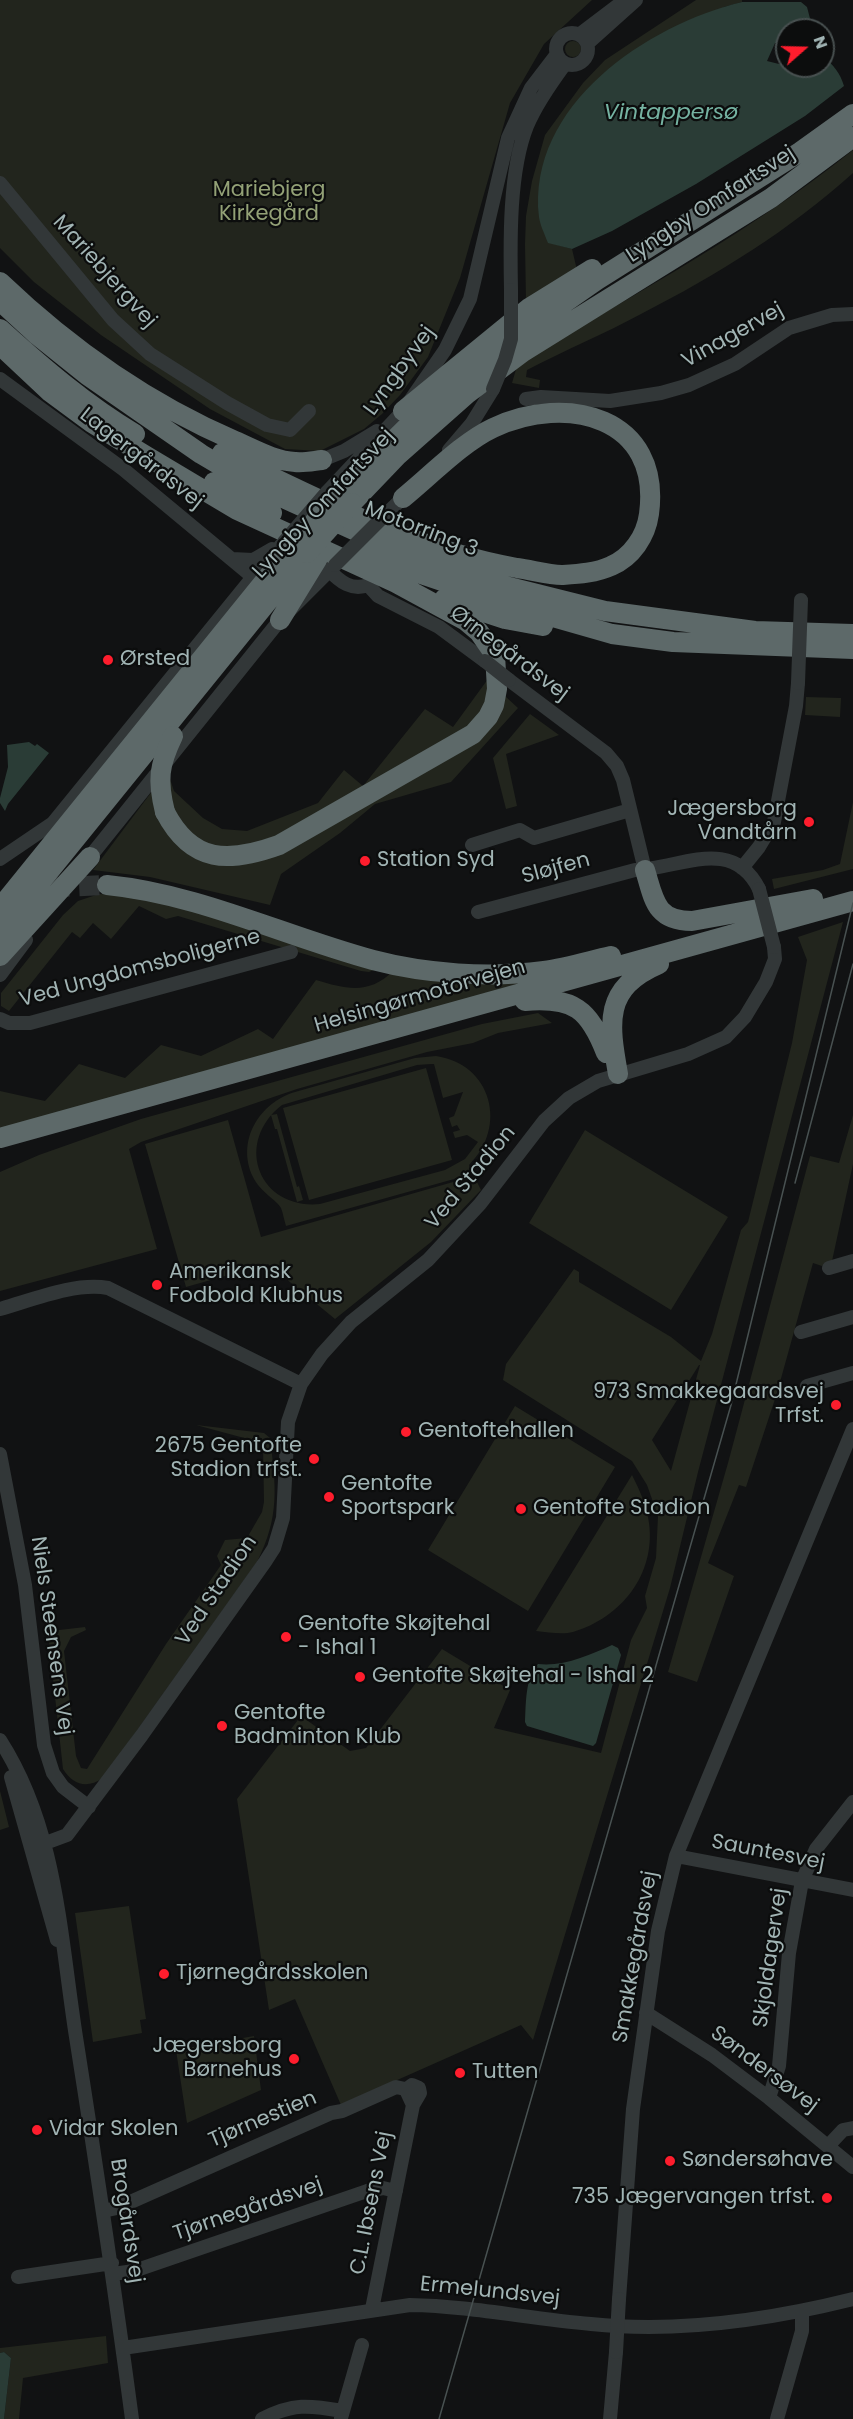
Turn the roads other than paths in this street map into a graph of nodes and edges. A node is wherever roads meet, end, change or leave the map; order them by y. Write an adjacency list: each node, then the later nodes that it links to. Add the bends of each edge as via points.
1 (625, 0): 3 (street)
2 (636, 0): 3 (street)
3 (584, 39): 4 (street, via 588,54 581,63 570,65); 4 (street, via 570,32 561,36 556,45)
4 (561, 59): 19 (street, Lyngbyvej, via 531,88 508,138 470,299 445,350); 22 (street, Lyngbyvej, bridge, via 526,127 519,157 512,205 511,339 494,389 472,423)
5 (853, 114): 7 (highway, Lyngby Omfartsvej)
6 (853, 136): 23 (highway, Lyngby Omfartsvej, via 771,198 523,352 467,394)
7 (801, 152): 19 (highway, via 661,225 529,308); 23 (highway, Lyngby Omfartsvej, via 531,326 415,419)
8 (0, 183): 18 (street, Mariebjergvej, via 113,320 150,354 267,424 290,430)
9 (0, 282): 21 (highway, via 60,336 158,403 271,457 296,462)
10 (0, 301): 20 (highway, Motorring 3, via 87,375)
11 (853, 314): 17 (street, Vinagervej, via 832,315 789,328 735,364 662,393 609,401 541,398)
12 (0, 329): 30 (highway, Motorring 3, via 118,424 273,513 368,557)
13 (0, 345): 16 (highway)
14 (0, 355): 16 (highway)
15 (0, 378): 25 (street, Lagergårdsvej, via 123,469)
16 (50, 392): 27 (highway, via 92,423 237,510)
17 (531, 407): 20 (highway, via 606,421 637,447 652,489 648,525 629,555 612,566 590,573 559,575 483,562 393,532); 22 (highway, via 514,420 480,435)
18 (309, 411)
19 (397, 417): 21 (street, via 344,451); 23 (street, Lyngbyvej)
20 (158, 424): 31 (highway, Motorring 3, via 250,483 382,543 489,582 605,611 755,631)
21 (322, 460)
22 (404, 498): 24 (street, Lyngbyvej, bridge, via 384,516)
23 (345, 499): 24 (highway, Lyngby Omfartsvej, bridge); 24 (street, Lyngbyvej, bridge)
24 (311, 556): 25 (street); 26 (street, Lyngbyvej); 27 (highway, bridge, via 173,736 160,770 160,791 174,830 197,849 236,857 279,845 473,734 488,717 497,689 495,655 488,641 466,621); 29 (highway); 33 (street, Ørnegårdsvej, bridge, via 347,585 368,585 378,596 426,619 606,753 617,766); 45 (highway, Lyngby Omfartsvej); 48 (highway, Lyngby Omfartsvej)
25 (232, 559): 26 (street, Lagergårdsvej)
26 (253, 577): 34 (street, Lyngbyvej)
27 (396, 583): 30 (highway, via 505,619 593,635)
28 (801, 600): 38 (street, bridge, via 796,706 774,822)
29 (280, 620): 36 (street)
30 (612, 634): 32 (highway, Motorring 3, via 673,642)
31 (853, 634)
32 (853, 649)
33 (630, 810): 35 (street, via 534,838 520,831); 39 (street, Ørnegårdsvej)
34 (53, 823): 37 (street, Lyngbyvej); 42 (highway)
35 (472, 845)
36 (90, 857): 50 (highway); 51 (street)
37 (0, 859)
38 (742, 868): 39 (street, via 723,859 708,858); 54 (street, bridge, via 759,889 774,946 774,964 745,1017 726,1037 688,1054)
39 (645, 870): 43 (highway, via 655,903 663,913 678,920 692,921); 46 (street, Sløjfen)
40 (107, 885): 43 (highway, Helsingørmotorvejen, via 168,894 374,960 436,971 493,973 544,971 601,958)
41 (853, 888): 43 (highway, Helsingørmotorvejen)
42 (0, 895)
43 (813, 899)
44 (853, 901): 47 (highway, Helsingørmotorvejen)
45 (0, 908)
46 (478, 912)
47 (762, 926): 52 (highway, Helsingørmotorvejen); 54 (highway, via 715,948 657,964 628,984 614,1005 610,1028)
48 (0, 932)
49 (291, 952): 53 (street, Ved Ungdomsboligerne, via 30,1023)
50 (0, 956)
51 (0, 975)
52 (487, 1004): 54 (highway, via 539,999 570,1005 592,1021); 55 (highway, Helsingørmotorvejen)
53 (0, 1019)
54 (618, 1074): 62 (street, Ved Stadion, via 582,1088 544,1121 480,1204 428,1260 351,1322)
55 (0, 1138)
56 (853, 1261): 57 (street)
57 (828, 1268)
58 (0, 1309): 62 (street, via 79,1287 108,1288)
59 (853, 1317): 60 (street)
60 (801, 1332)
61 (853, 1373): 63 (street)
62 (301, 1384): 70 (street, Ved Stadion, via 288,1422 286,1501 273,1548)
63 (807, 1386)
64 (853, 1429): 66 (street, Smakkegårdsvej)
65 (0, 1454): 70 (street, Niels Steensens Vej, via 26,1585 44,1745 53,1773 63,1787)
66 (847, 1458): 72 (street, Smakkegårdsvej)
67 (0, 1740): 71 (street, Brogårdsvej, via 27,1795)
68 (0, 1754): 71 (street, Brogårdsvej)
69 (853, 1802): 73 (street, Skjoldagervej, via 816,1849)
70 (89, 1807): 71 (street, Ved Stadion, via 68,1834)
71 (39, 1846): 82 (street, Brogårdsvej, via 64,1959)
72 (676, 1856): 73 (street, Sauntesvej); 75 (street, Smakkegårdsvej, via 658,1931)
73 (802, 1881): 74 (street, Sauntesvej); 77 (street, Skjoldagervej, via 789,1953 779,2066)
74 (853, 1890)
75 (646, 2013): 77 (street, Søndersøvej); 93 (street, Smakkegårdsvej, bridge, via 633,2109)
76 (413, 2098): 81 (street, C.L. Ibsens Vej); 82 (street, Tjørnestien, via 400,2087 391,2089)
77 (769, 2098): 79 (street, Søndersøvej)
78 (853, 2128): 79 (street, via 843,2130)
79 (828, 2146): 80 (street, Søndersøvej)
80 (853, 2167)
81 (396, 2191): 83 (street, Tjørnegårdsvej, via 367,2191 134,2271); 86 (street, C.L. Ibsens Vej)
82 (103, 2211): 83 (street, Brogårdsvej)
83 (113, 2269): 84 (street, Tjørnegårdsvej); 89 (street, Brogårdsvej)
84 (18, 2277)
85 (853, 2299): 87 (street, Ermelundsvej)
86 (372, 2309): 87 (street, Ermelundsvej, via 448,2306 592,2325 641,2326 734,2321); 89 (street, Ermelundsvej)
87 (802, 2312): 94 (street, via 802,2331)
88 (362, 2345): 90 (street)
89 (123, 2348): 91 (street, Brogårdsvej)
90 (341, 2415): 92 (street, via 311,2405 297,2405)
91 (132, 2419)
92 (262, 2419)
93 (610, 2419)
94 (777, 2419)

